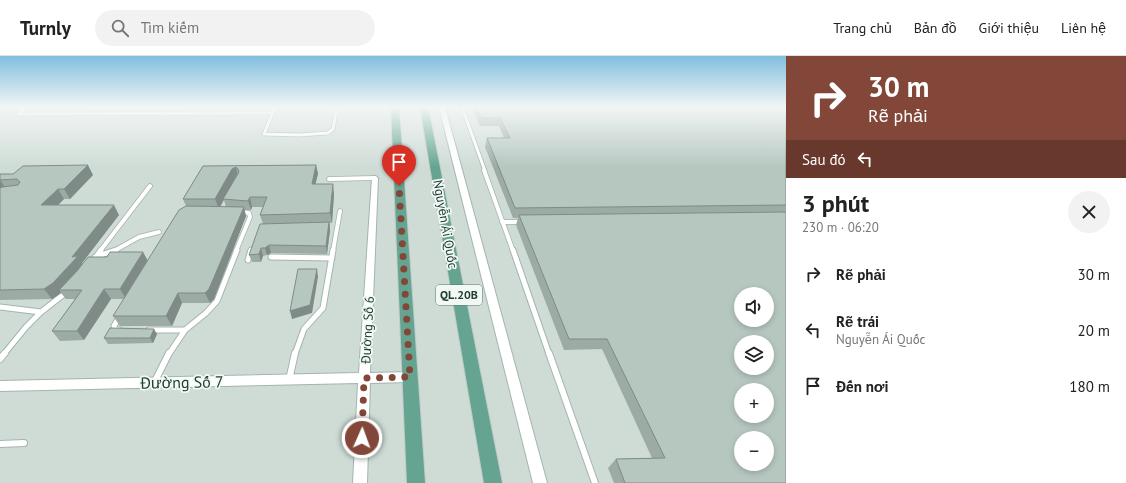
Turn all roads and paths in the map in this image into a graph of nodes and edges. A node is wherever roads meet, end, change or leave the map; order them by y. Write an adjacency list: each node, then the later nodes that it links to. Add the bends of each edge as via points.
1 (267, 127): 2 (lane, via 264,134 299,135 328,134)
2 (334, 127)
3 (396, 127): 31 (main road)
4 (428, 127): 40 (main road, Nguyễn Ái Quốc / QL.20B)
5 (447, 127): 41 (street)
6 (469, 127): 12 (lane)
7 (376, 178): 8 (lane); 32 (street, Đường Số 6)
8 (329, 179)
9 (150, 186): 18 (lane)
10 (340, 211): 15 (lane)
11 (235, 212): 29 (lane, via 250,214 250,217 221,294 212,309)
12 (502, 222): 13 (lane); 42 (lane)
13 (526, 222)
14 (330, 226): 15 (lane)
15 (337, 226): 20 (lane)
16 (159, 232): 18 (lane, via 138,237 113,252)
17 (252, 248): 21 (lane)
18 (95, 257): 22 (lane)
19 (271, 257): 20 (lane)
20 (332, 258): 33 (lane, via 323,308 308,323 301,335)
21 (248, 260)
22 (88, 267)
23 (72, 287): 25 (lane, via 64,296)
24 (0, 306): 25 (lane)
25 (40, 312): 30 (lane)
26 (120, 314): 27 (lane, via 114,326 115,330)
27 (127, 330)
28 (142, 330): 29 (lane)
29 (185, 330): 34 (lane, via 171,349)
30 (0, 359)
31 (410, 377): 32 (street, Đường Số 7); 39 (main road)
32 (364, 378): 33 (street, Đường Số 7); 38 (street, Đường Số 6)
33 (289, 380): 34 (street, Đường Số 7)
34 (154, 383): 35 (street, Đường Số 7)
35 (0, 386)
36 (24, 443): 37 (lane)
37 (0, 444)
38 (360, 483)
39 (416, 483)
40 (494, 483)
41 (540, 483)
42 (594, 483)

